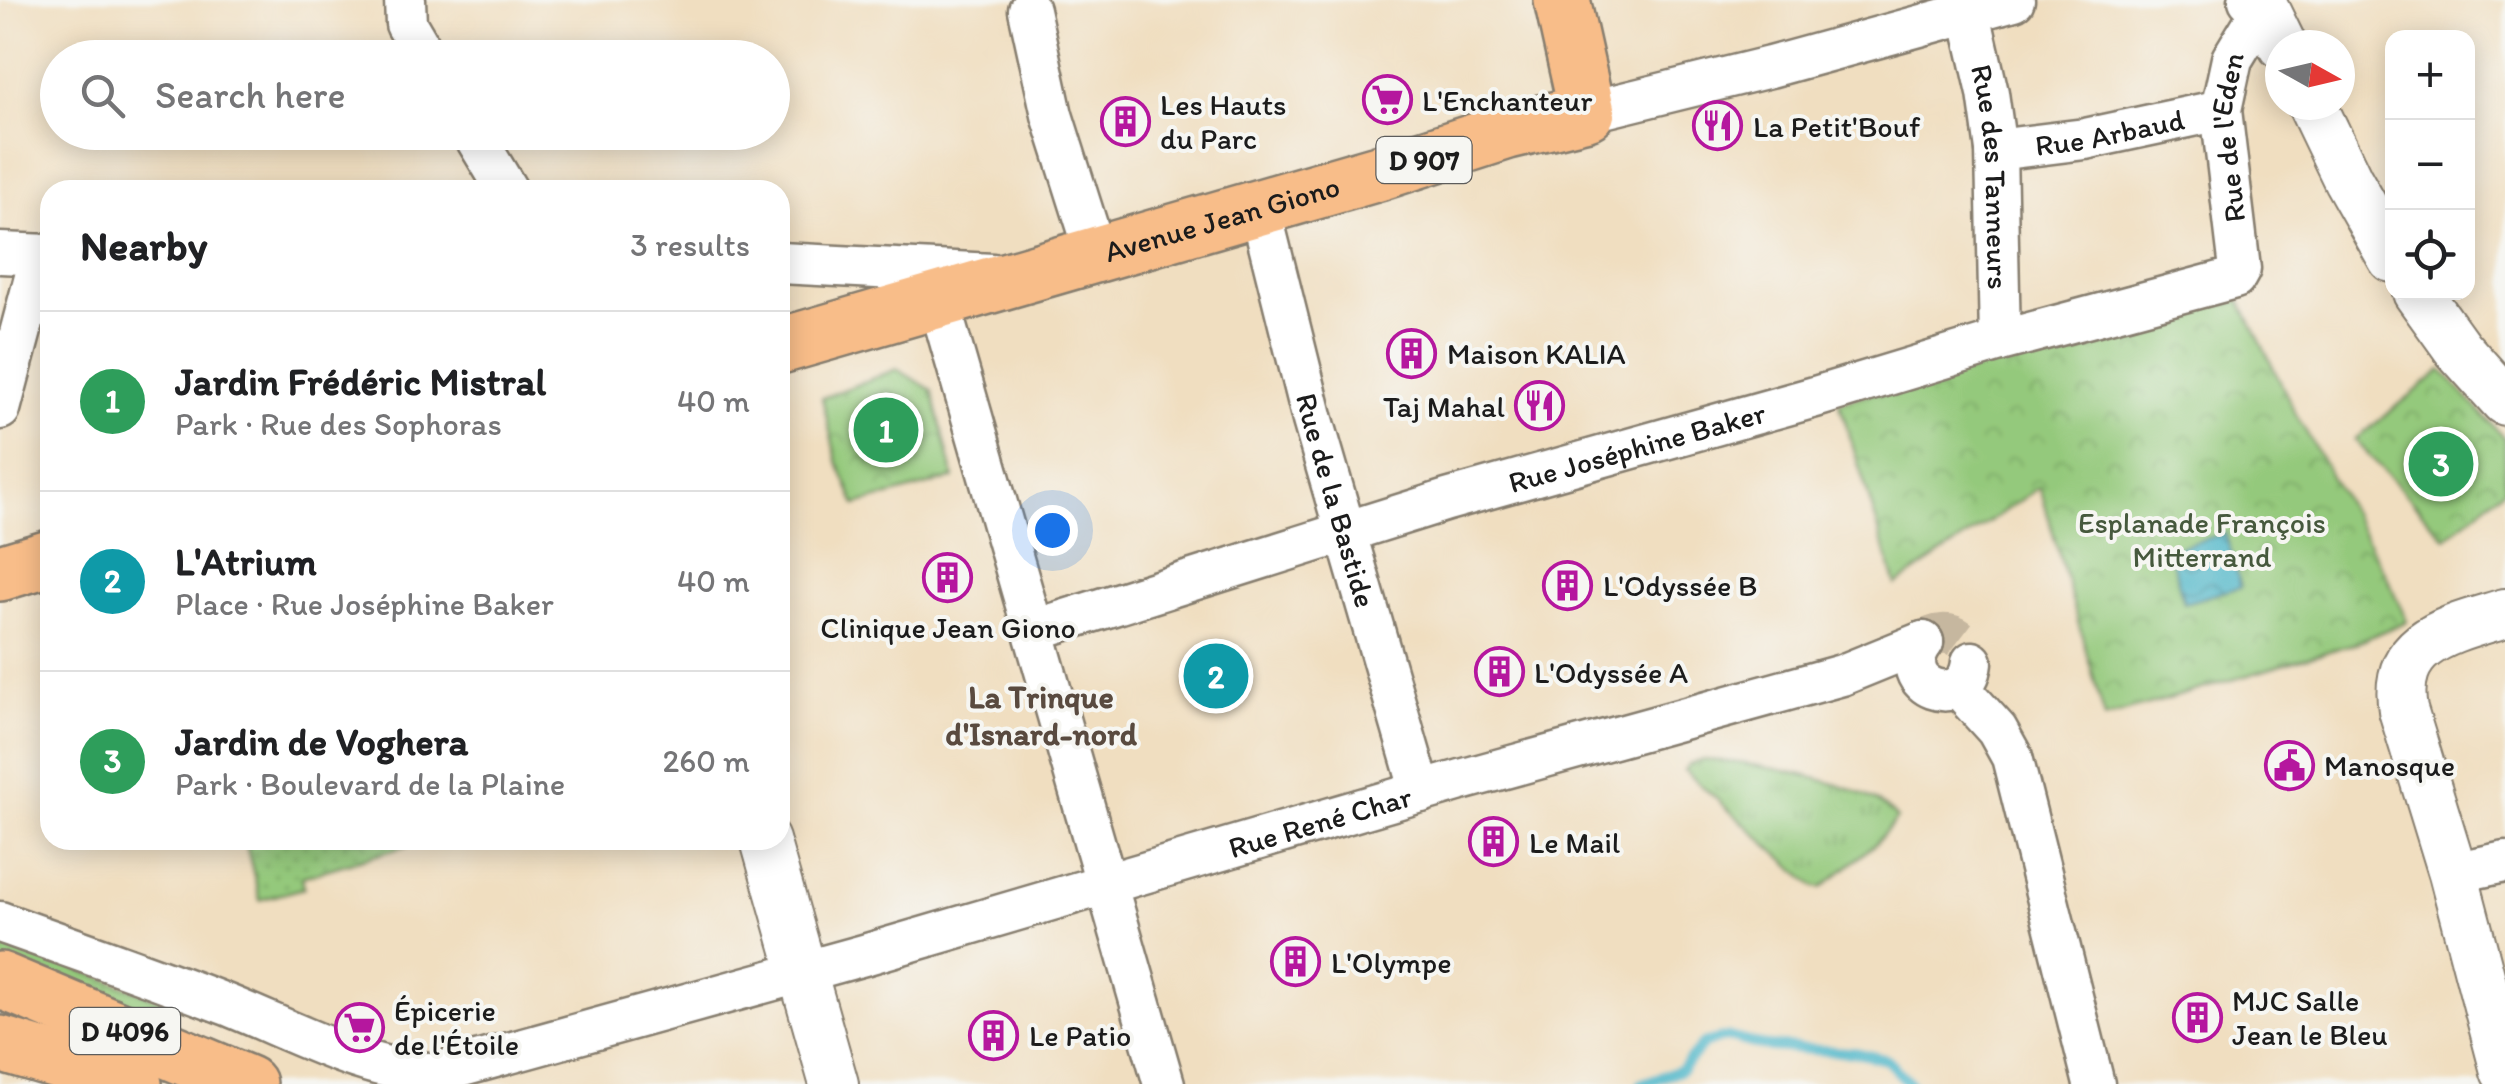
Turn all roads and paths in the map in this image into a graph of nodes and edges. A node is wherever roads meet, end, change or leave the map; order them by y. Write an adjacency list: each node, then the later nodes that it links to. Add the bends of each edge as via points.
1 (405, 0): 7 (street, via 406,24)
2 (1562, 0): 9 (main road)
3 (2014, 0): 6 (street, Avenue Jean Giono)
4 (1030, 10): 17 (street, via 1052,115)
5 (2263, 13): 8 (street, Rue de l'Eden, via 2232,59)
6 (1970, 14): 9 (street, Avenue Jean Giono); 12 (street, Rue des Tanneurs)
7 (415, 40)
8 (2220, 110): 12 (street, Rue Arbaud, via 2085,140); 21 (street, Rue de l'Eden)
9 (1587, 112): 14 (main road, Avenue Jean Giono / D 907)
10 (2319, 120): 15 (street)
11 (483, 150): 13 (street)
12 (1996, 150): 25 (street, Rue des Tanneurs)
13 (500, 180)
14 (1260, 208): 17 (main road, Avenue Jean Giono / D 907); 29 (street, Rue de la Bastide)
15 (2385, 246)
16 (0, 253): 18 (street)
17 (1096, 254): 22 (main road, Avenue Jean Giono / D 907)
18 (40, 255)
19 (790, 264): 22 (street)
20 (40, 272): 28 (street)
21 (2239, 274): 25 (street, Rue Joséphine Baker)
22 (1017, 276): 23 (main road, Avenue Jean Giono / D 907)
23 (938, 300): 26 (main road, Avenue Jean Giono / D 907); 31 (street)
24 (2423, 300): 27 (street)
25 (2000, 341): 29 (street, Rue Joséphine Baker)
26 (790, 343)
27 (2505, 401)
28 (0, 410)
29 (1345, 532): 31 (street, Rue Joséphine Baker); 32 (street, Rue de la Bastide)
30 (2505, 613): 35 (street, via 2417,650 2401,678 2403,710)
31 (1034, 630): 36 (street)
32 (1421, 792): 36 (street, Rue René Char); 46 (street, Rue René Char, via 1842,674 1920,658 1930,688 1950,691 1967,673 2012,757)
33 (767, 850): 38 (street)
34 (2505, 862): 35 (street)
35 (2453, 873): 41 (street)
36 (1107, 883): 38 (street, Rue René Char); 45 (street)
37 (0, 922): 38 (street, Rue René Char, via 396,1070 437,1073)
38 (800, 971): 44 (street)
39 (0, 980): 43 (main road, D 4096)
40 (0, 1044): 42 (main road, D 4096)
41 (2505, 1072)
42 (134, 1084)
43 (248, 1084)
44 (834, 1084)
45 (1164, 1084)
46 (2094, 1084)

